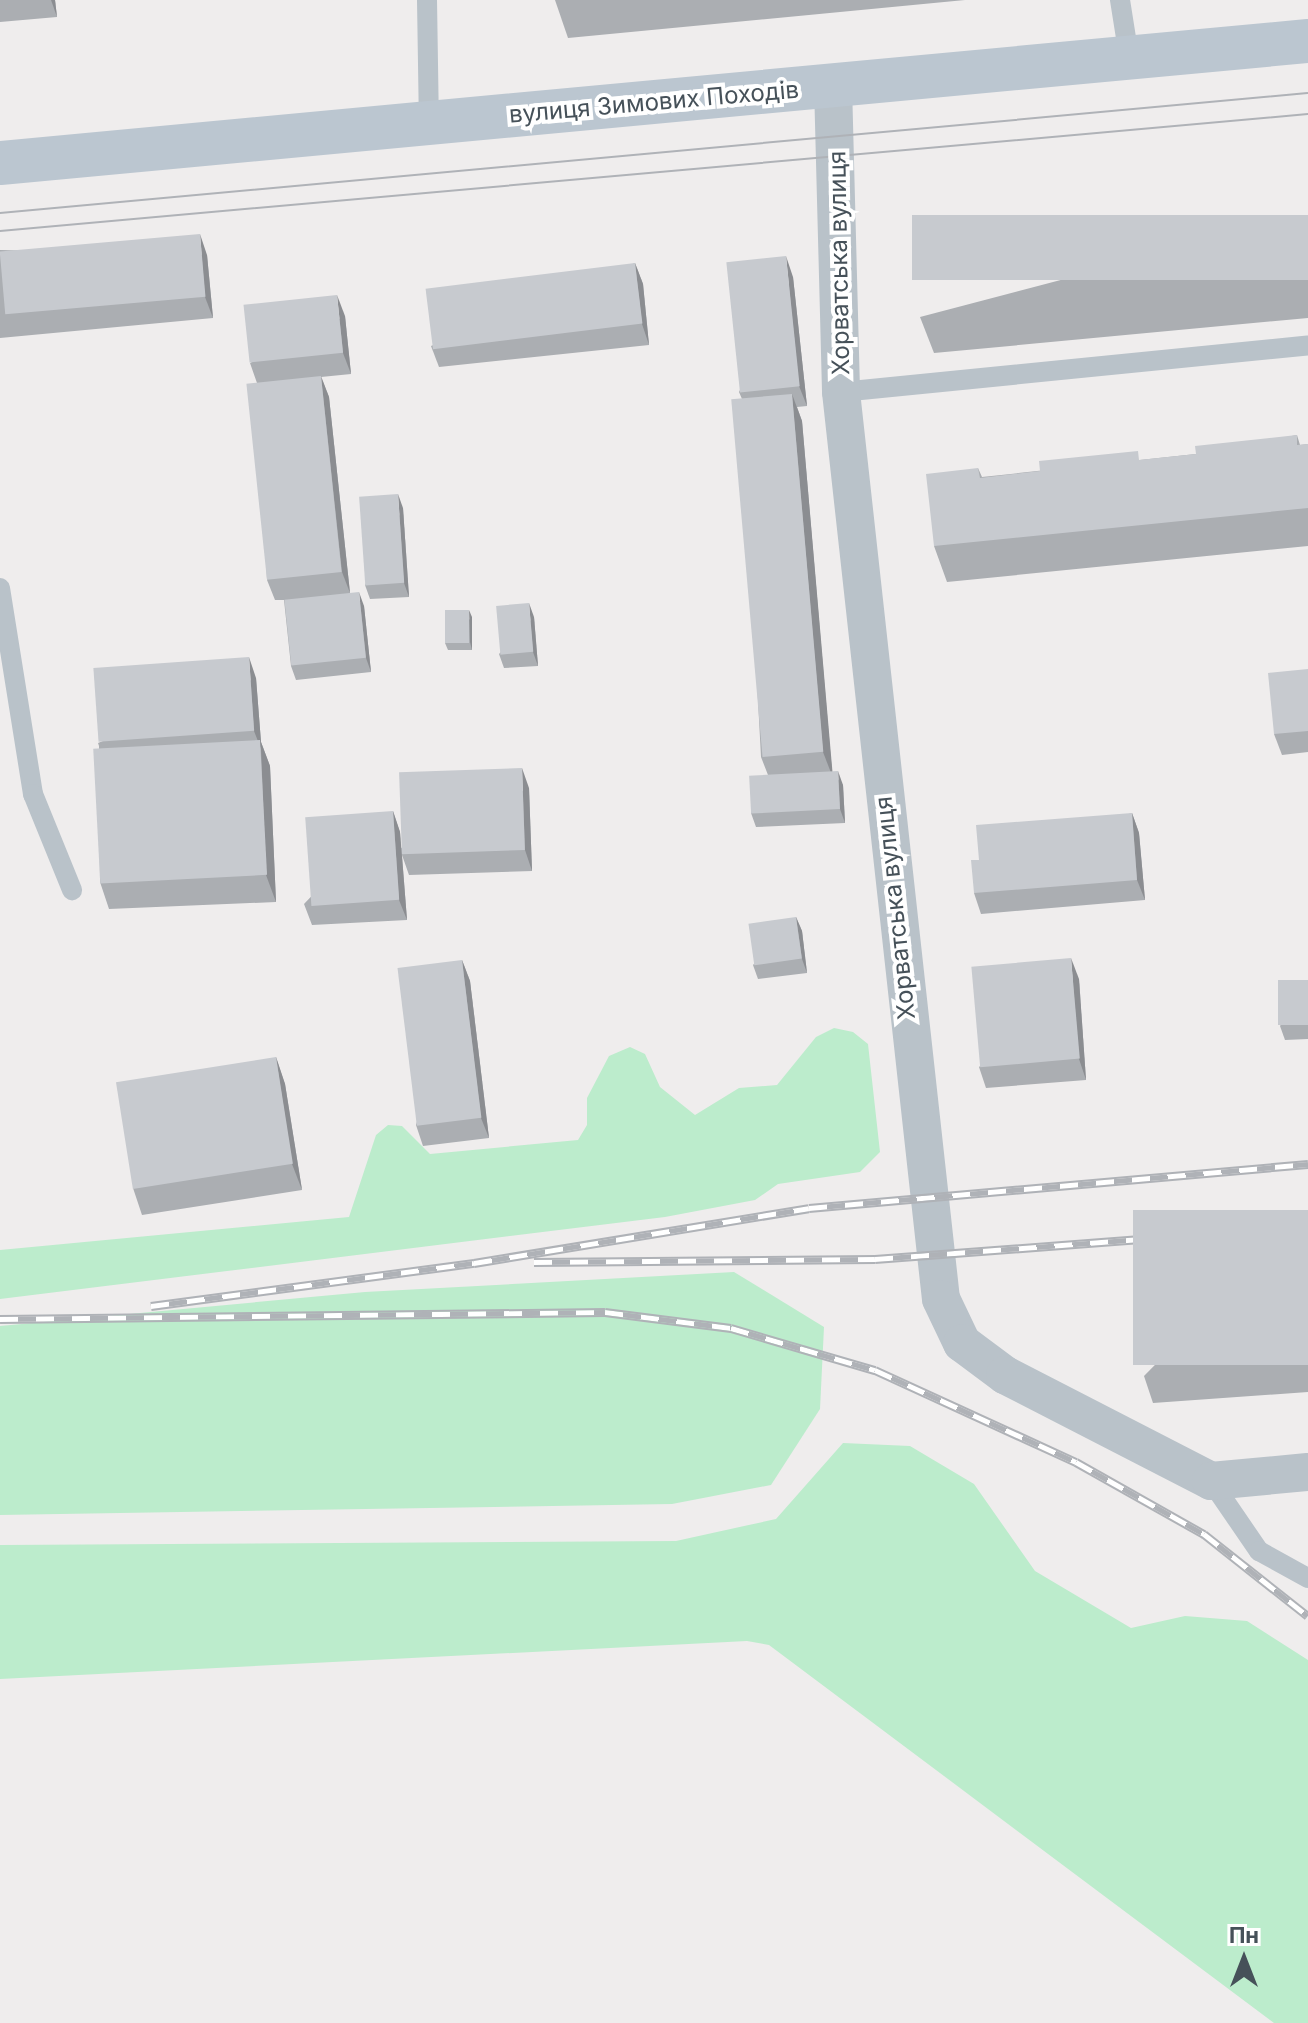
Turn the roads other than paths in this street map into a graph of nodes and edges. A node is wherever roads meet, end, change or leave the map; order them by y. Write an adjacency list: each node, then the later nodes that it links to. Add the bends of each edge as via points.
1 (427, 0): 6 (lane)
2 (1120, 0): 4 (lane)
3 (1308, 41): 4 (main road, вулиця Зимових Походів)
4 (1129, 57): 5 (main road, вулиця Зимових Походів)
5 (833, 85): 6 (main road, вулиця Зимових Походів); 9 (street, Хорватська вулиця)
6 (429, 123): 7 (main road, вулиця Зимових Походів)
7 (0, 163)
8 (1308, 345): 9 (lane)
9 (841, 392): 13 (street, Хорватська вулиця, via 941,1299 962,1343 1005,1375)
10 (0, 588): 11 (lane, via 33,794)
11 (72, 890)
12 (1308, 1472): 13 (street)
13 (1211, 1481): 14 (lane, via 1259,1551)
14 (1308, 1578)

